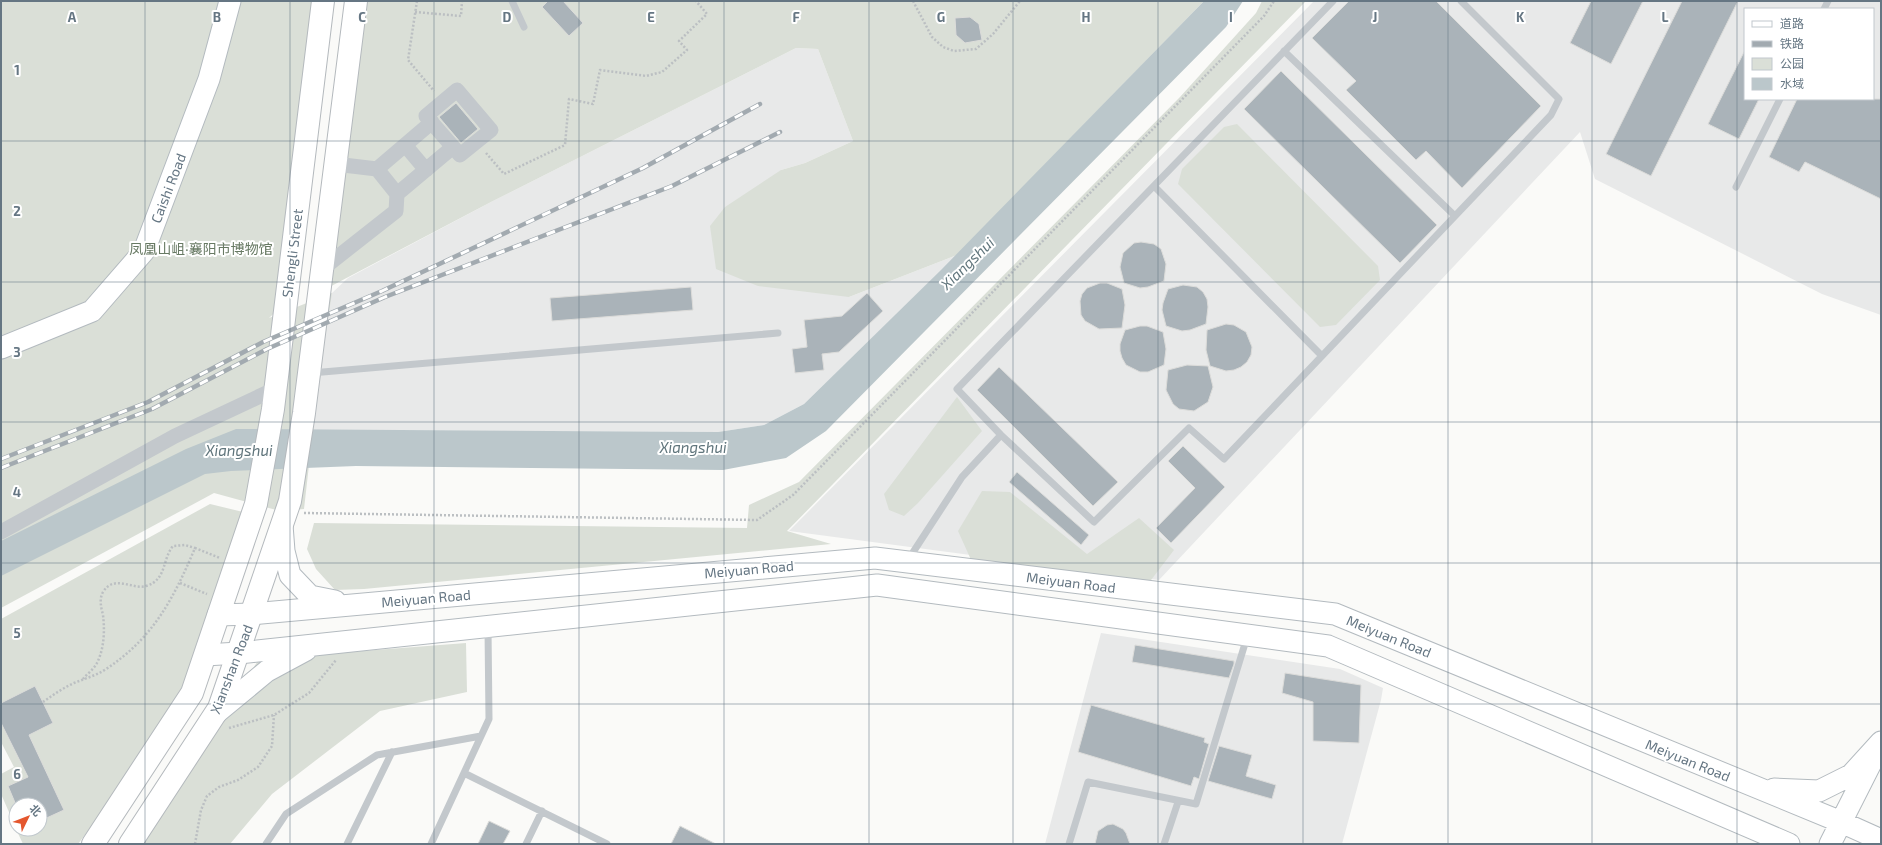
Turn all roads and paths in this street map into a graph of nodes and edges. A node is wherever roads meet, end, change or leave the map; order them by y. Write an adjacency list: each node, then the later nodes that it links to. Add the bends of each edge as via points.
1 (230, 1): 31 (main road, Caishi Road, via 209,79 144,251 92,311)
2 (323, 1): 34 (highway, Shengli Street)
3 (356, 1): 22 (highway)
4 (417, 1): 13 (path)
5 (462, 1): 13 (path, via 461,16)
6 (512, 1): 14 (lane)
7 (696, 1): 19 (path, via 707,14 678,41 687,50 662,72 646,76 600,70 592,104 569,99 565,145 504,174)
8 (912, 1): 9 (path, via 932,37 943,47 954,51 976,49 993,34)
9 (1020, 1)
10 (1274, 1): 37 (path, via 1264,16 793,495 758,520)
11 (1333, 1): 15 (lane)
12 (1461, 1): 28 (lane, via 1559,99 1551,115)
13 (415, 12): 17 (path, via 408,60)
14 (524, 27)
15 (1284, 51): 25 (lane); 28 (lane)
16 (1780, 100): 26 (lane)
17 (443, 102): 18 (street, via 426,116); 19 (street, via 457,90 491,130)
18 (432, 122): 20 (street); 21 (street)
19 (476, 142): 21 (street, via 460,155)
20 (405, 145): 23 (street); 24 (street)
21 (453, 147): 24 (street)
22 (335, 164): 23 (street); 29 (highway)
23 (377, 169): 27 (street)
24 (426, 170): 27 (street)
25 (1154, 186): 32 (lane); 35 (lane, via 957,389)
26 (1736, 188)
27 (397, 194): 29 (street, via 396,211)
28 (1455, 216): 32 (lane)
29 (321, 270): 33 (highway)
30 (778, 333): 33 (lane)
31 (1, 348)
32 (1322, 356): 35 (lane, via 1224,459 1190,428 1094,522)
33 (308, 373): 37 (highway, via 304,413)
34 (274, 399): 36 (highway, Shengli Street); 38 (street, via 175,436)
35 (1001, 435): 40 (lane, via 962,477)
36 (256, 504): 41 (highway, Xianshan Road)
37 (286, 513): 43 (main road, via 284,551 290,576 310,596); 45 (highway, Xianshan Road)
38 (1, 532)
39 (195, 548): 41 (path); 42 (path); 52 (path, via 186,545 173,546 168,552 163,571 157,581 144,587 114,584 105,590 100,598 104,623 103,648 97,664)
40 (906, 562): 43 (main road, Meiyuan Road, via 876,558); 61 (main road, Meiyuan Road, via 1335,614)
41 (236, 564): 44 (highway, Xianshan Road)
42 (180, 583): 44 (path); 52 (path, via 151,630 127,655 101,672)
43 (354, 605): 45 (main road, Meiyuan Road)
44 (221, 608): 45 (main road, Meiyuan Road); 51 (highway, Xianshan Road)
45 (252, 614): 50 (highway, Xianshan Road)
46 (488, 627): 47 (main road, Meiyuan Road, via 877,585); 48 (main road, Meiyuan Road); 57 (lane, via 489,719)
47 (1248, 635): 62 (lane, via 1196,804); 76 (main road, Meiyuan Road, via 1328,646)
48 (352, 641): 49 (main road, Meiyuan Road); 55 (path, via 309,693)
49 (315, 645): 50 (main road, Meiyuan Road); 54 (main road, via 267,671)
50 (239, 653): 51 (main road, Meiyuan Road); 54 (highway, Xianshan Road)
51 (205, 655): 66 (highway, Xianshan Road, via 192,693)
52 (81, 680): 53 (path)
53 (43, 702)
54 (215, 714): 56 (highway, Xianshan Road)
55 (274, 715): 56 (path); 68 (path, via 272,746 258,767 207,796 201,810)
56 (201, 735): 67 (highway, Xianshan Road)
57 (480, 736): 59 (lane); 60 (lane)
58 (1881, 742): 61 (main road, via 1850,775 1819,791); 64 (main road)
59 (392, 752): 69 (lane, via 378,755 286,814); 70 (lane)
60 (464, 773): 63 (lane); 71 (lane)
61 (1758, 788): 64 (main road, Meiyuan Road)
62 (1178, 802): 74 (lane, via 1088,782); 75 (lane)
63 (542, 812): 72 (lane); 73 (lane)
64 (1841, 822): 65 (main road, Meiyuan Road); 77 (main road)
65 (1881, 840)
66 (92, 844)
67 (130, 844)
68 (195, 844)
69 (266, 844)
70 (347, 844)
71 (431, 844)
72 (526, 844)
73 (607, 844)
74 (1069, 844)
75 (1164, 844)
76 (1789, 844)
77 (1830, 844)

